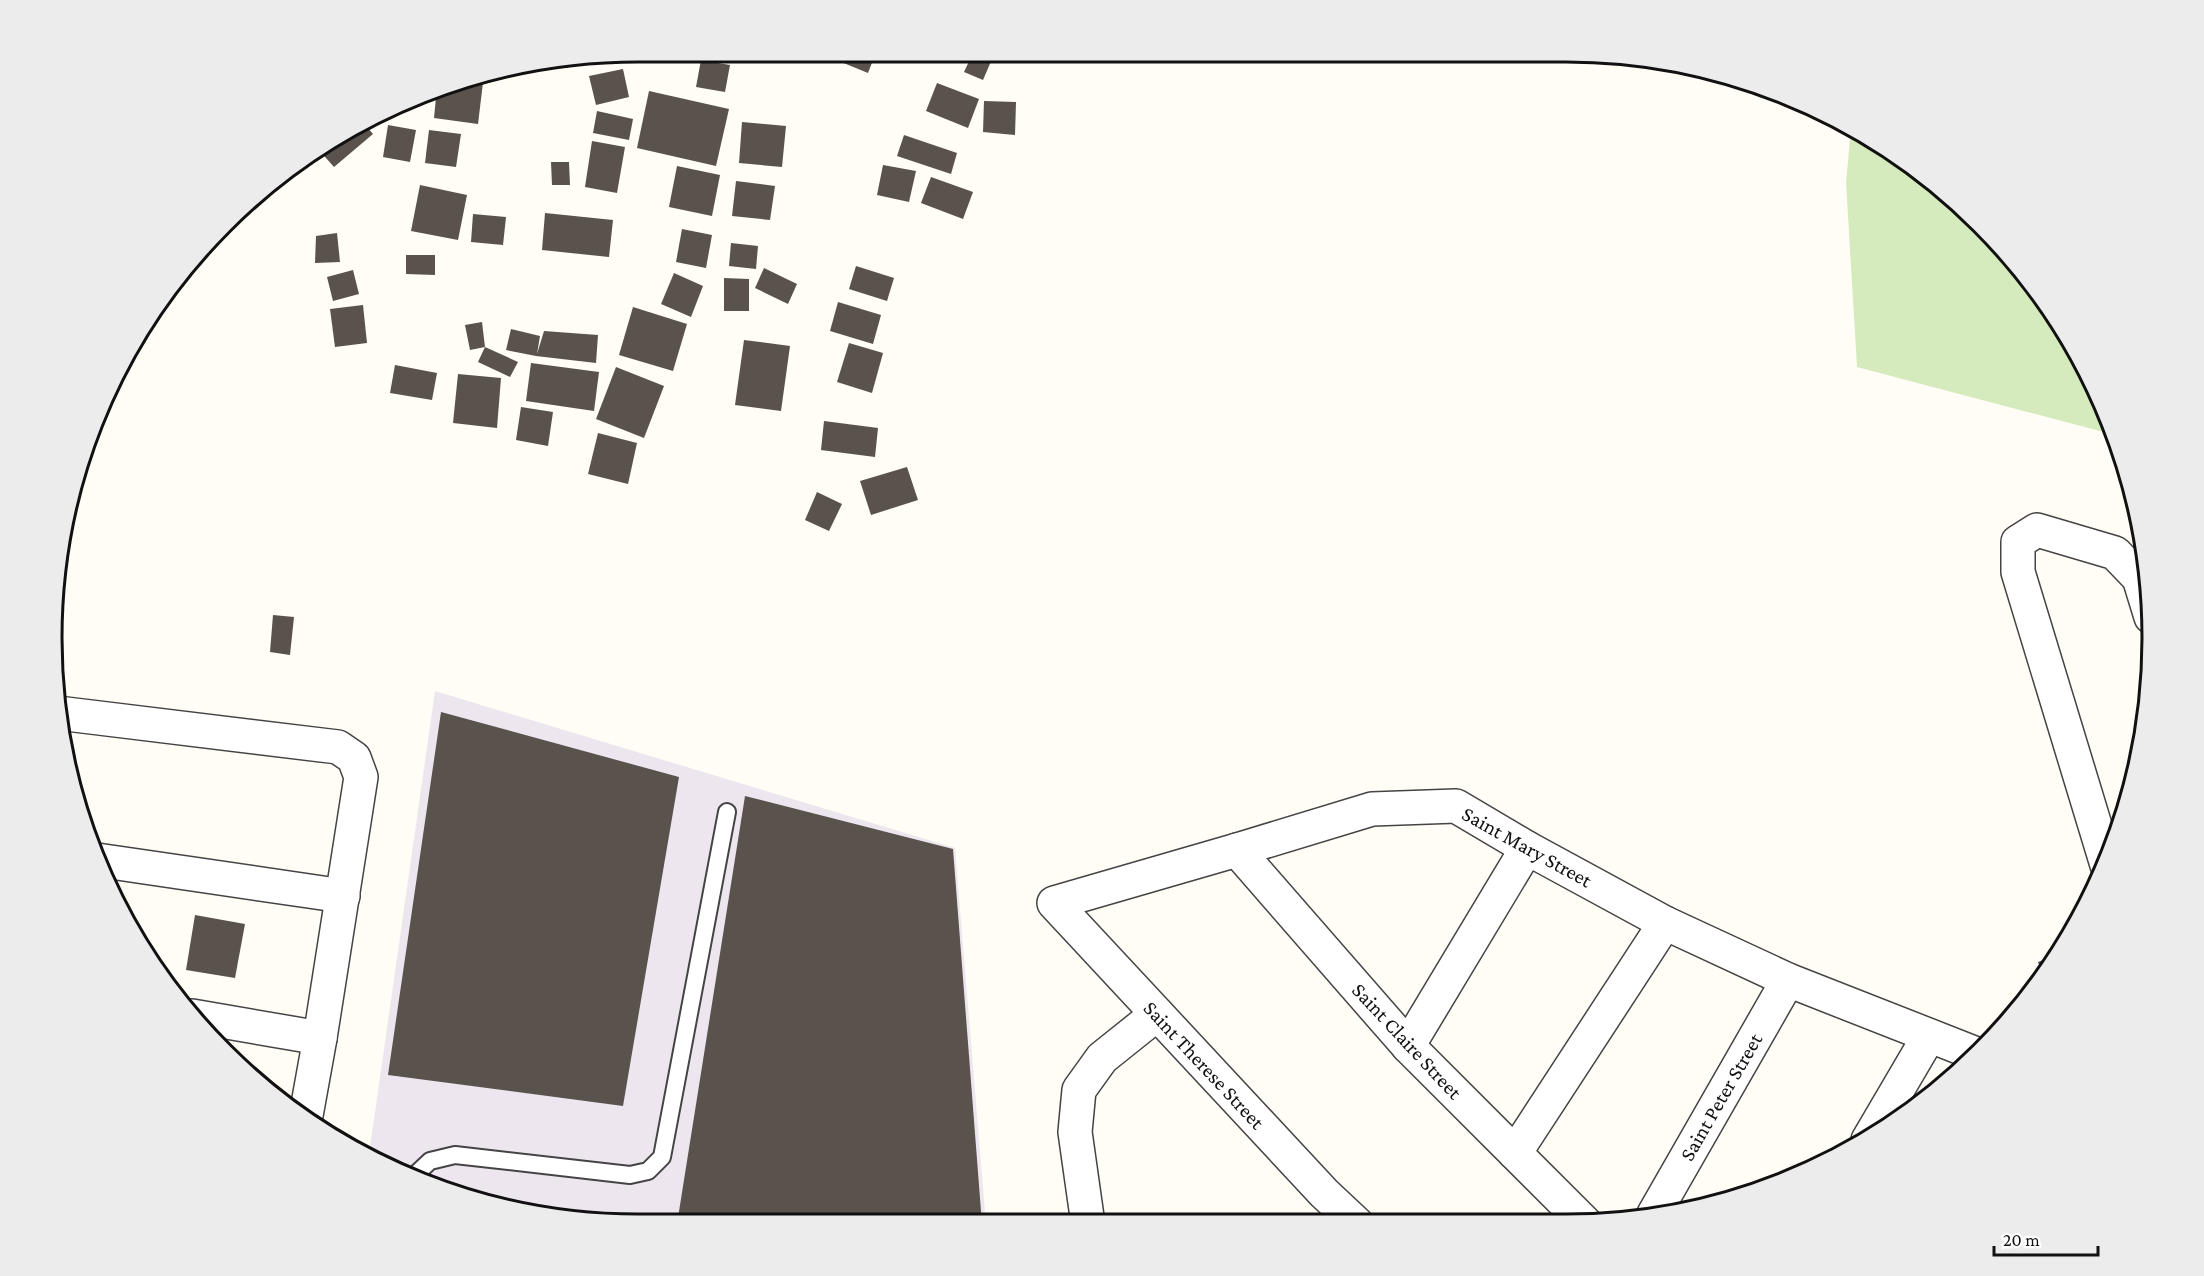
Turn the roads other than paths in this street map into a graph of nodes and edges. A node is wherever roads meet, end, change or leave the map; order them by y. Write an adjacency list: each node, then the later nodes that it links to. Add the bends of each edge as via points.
1 (2139, 579): 6 (street, via 2115,554 2037,530 2018,542 2018,572)
2 (66, 714): 8 (street, via 338,747 354,758 361,777)
3 (727, 812): 21 (lane, via 662,1157 648,1171 630,1175 455,1155 430,1161)
4 (1527, 848): 5 (street, Saint Mary Street, via 1456,807 1372,809); 10 (street, Saint Mary Street); 16 (street)
5 (1238, 850): 9 (street, Saint Mary Street); 16 (street, Saint Claire Street)
6 (2102, 850)
7 (106, 861): 8 (street)
8 (343, 896): 15 (street)
9 (1054, 903): 12 (street, Saint Therese Street)
10 (1665, 923): 11 (street, Saint Mary Street); 20 (street)
11 (1788, 981): 14 (street, Saint Mary Street); 22 (street, Saint Peter Street)
12 (1156, 1014): 23 (street, via 1102,1059 1079,1090 1075,1132); 24 (street, Saint Therese Street)
13 (205, 1018): 15 (street)
14 (1929, 1036): 17 (street, Saint Mary Street); 19 (street)
15 (320, 1038): 18 (street)
16 (1408, 1046): 20 (street, Saint Claire Street)
17 (1968, 1051)
18 (307, 1109)
19 (1879, 1121)
20 (1515, 1153): 25 (street, Saint Claire Street)
21 (419, 1172)
22 (1658, 1207)
23 (1087, 1214)
24 (1346, 1214)
25 (1576, 1214)

